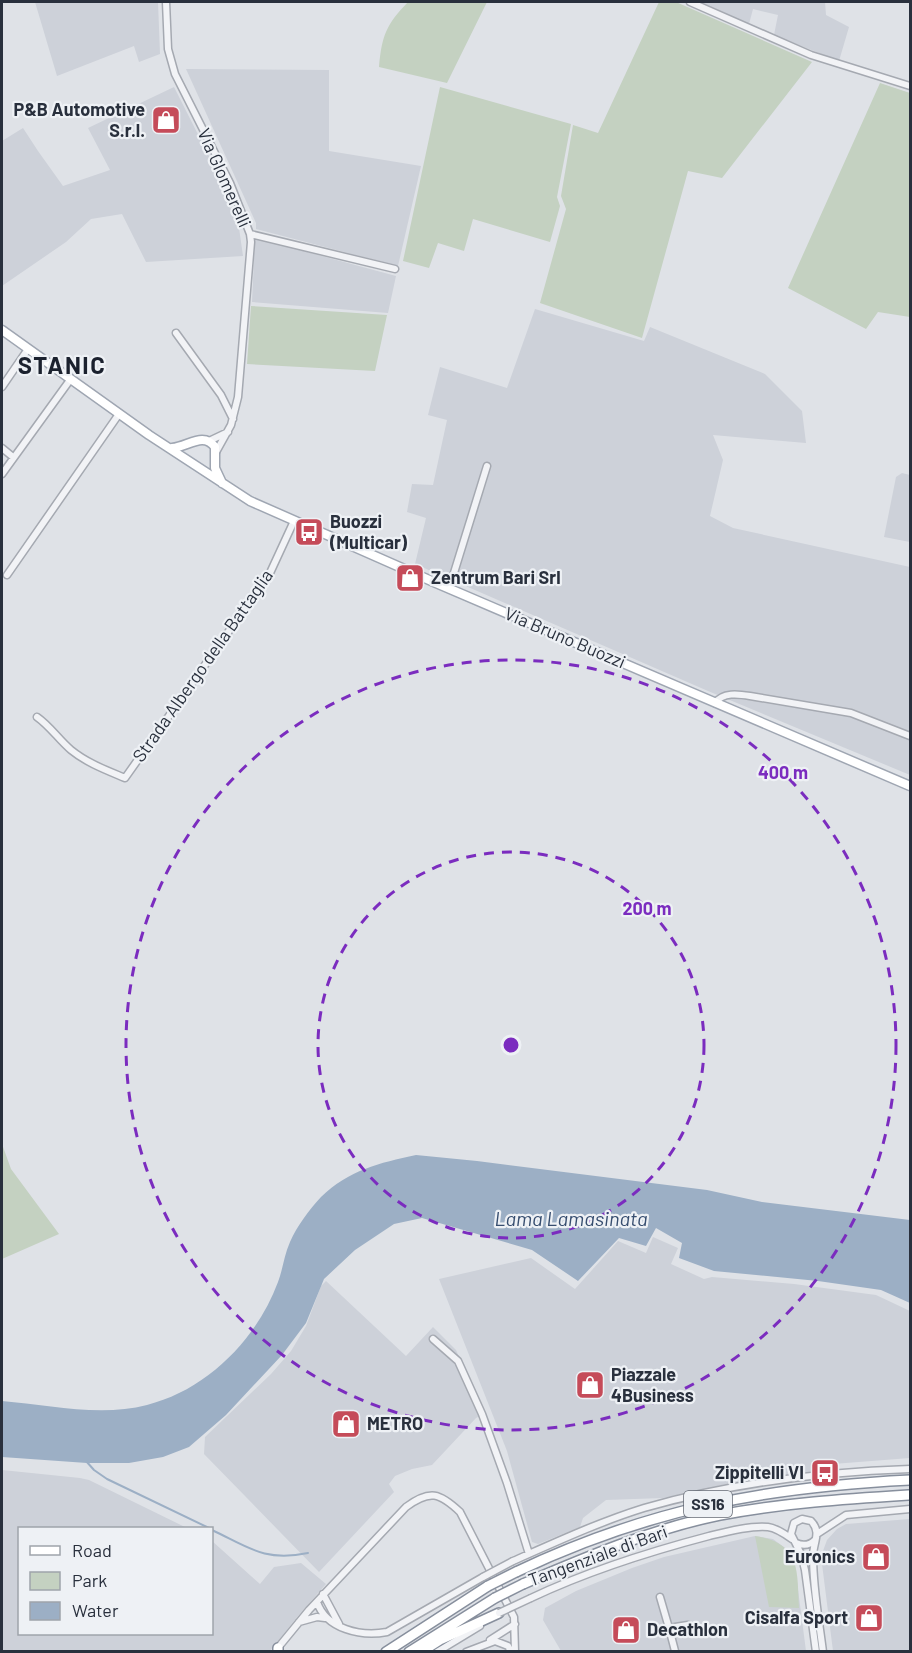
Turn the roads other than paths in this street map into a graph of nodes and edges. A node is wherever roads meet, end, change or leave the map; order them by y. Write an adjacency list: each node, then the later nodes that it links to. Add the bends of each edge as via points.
1 (166, 2): 4 (street, Via Glomerelli, via 168,49 175,74 230,183)
2 (690, 2): 3 (street, via 811,55)
3 (910, 86)
4 (250, 234): 5 (street); 12 (street, Via Glomerelli)
5 (395, 270)
6 (2, 330): 8 (main road)
7 (176, 333): 11 (street)
8 (28, 349): 9 (main road); 10 (street)
9 (70, 380): 13 (main road); 21 (street)
10 (2, 387)
11 (221, 396): 12 (street); 14 (street)
12 (238, 397): 14 (street, Via Glomerelli)
13 (119, 414): 19 (main road); 27 (street)
14 (233, 420): 15 (street, Via Glomerelli)
15 (228, 431): 16 (street); 20 (street, Via Glomerelli)
16 (208, 441): 17 (main road, via 199,439); 20 (main road)
17 (191, 444): 19 (main road); 22 (main road, via 188,453)
18 (2, 448): 21 (street)
19 (170, 448): 22 (main road, Via Bruno Buozzi)
20 (215, 456): 22 (main road, via 207,467); 25 (main road)
21 (13, 457): 24 (street)
22 (194, 464): 25 (main road, Via Bruno Buozzi)
23 (487, 466): 28 (street)
24 (2, 474)
25 (222, 483): 26 (main road, Via Bruno Buozzi, via 250,501)
26 (294, 520): 28 (main road, Via Bruno Buozzi); 30 (street, Strada Albergo della Battaglia, via 270,573 125,778 70,749)
27 (7, 575)
28 (449, 589): 29 (main road, Via Bruno Buozzi)
29 (716, 703): 31 (street, via 734,694 851,713); 32 (main road, Via Bruno Buozzi)
30 (37, 717)
31 (910, 736)
32 (910, 786)
33 (433, 1339): 40 (street, via 458,1360 504,1473)
34 (910, 1469): 40 (street, via 733,1486 635,1511)
35 (910, 1480): 54 (highway, Tangenziale di Bari / SS16, bridge, via 793,1490 697,1506 599,1536 488,1586)
36 (910, 1495): 55 (highway, Tangenziale di Bari / SS16, bridge, via 799,1503 719,1516 652,1534 523,1584)
37 (910, 1509): 38 (street, via 850,1514)
38 (816, 1537): 39 (street, via 809,1545); 39 (street, via 814,1523 802,1519 791,1528); 61 (street, via 814,1572)
39 (794, 1541): 44 (street, bridge, via 767,1527 728,1532 655,1550 561,1584); 60 (street, via 805,1570)
40 (529, 1554): 48 (street, bridge, via 387,1632 373,1635)
41 (323, 1594): 43 (street); 47 (street, via 406,1507 424,1496 437,1495 460,1512); 48 (street)
42 (660, 1597): 50 (street)
43 (316, 1602): 45 (street); 46 (street)
44 (499, 1613): 56 (highway); 57 (street)
45 (325, 1618): 46 (street); 48 (street)
46 (299, 1622): 52 (street)
47 (515, 1624): 51 (street); 59 (street)
48 (339, 1625)
49 (688, 1625): 50 (street)
50 (669, 1628): 53 (street)
51 (484, 1643): 58 (street); 59 (street, via 502,1642)
52 (277, 1650)
53 (675, 1651)
54 (386, 1652)
55 (409, 1652)
56 (421, 1652)
57 (437, 1652)
58 (466, 1652)
59 (513, 1652)
60 (816, 1652)
61 (823, 1652)

